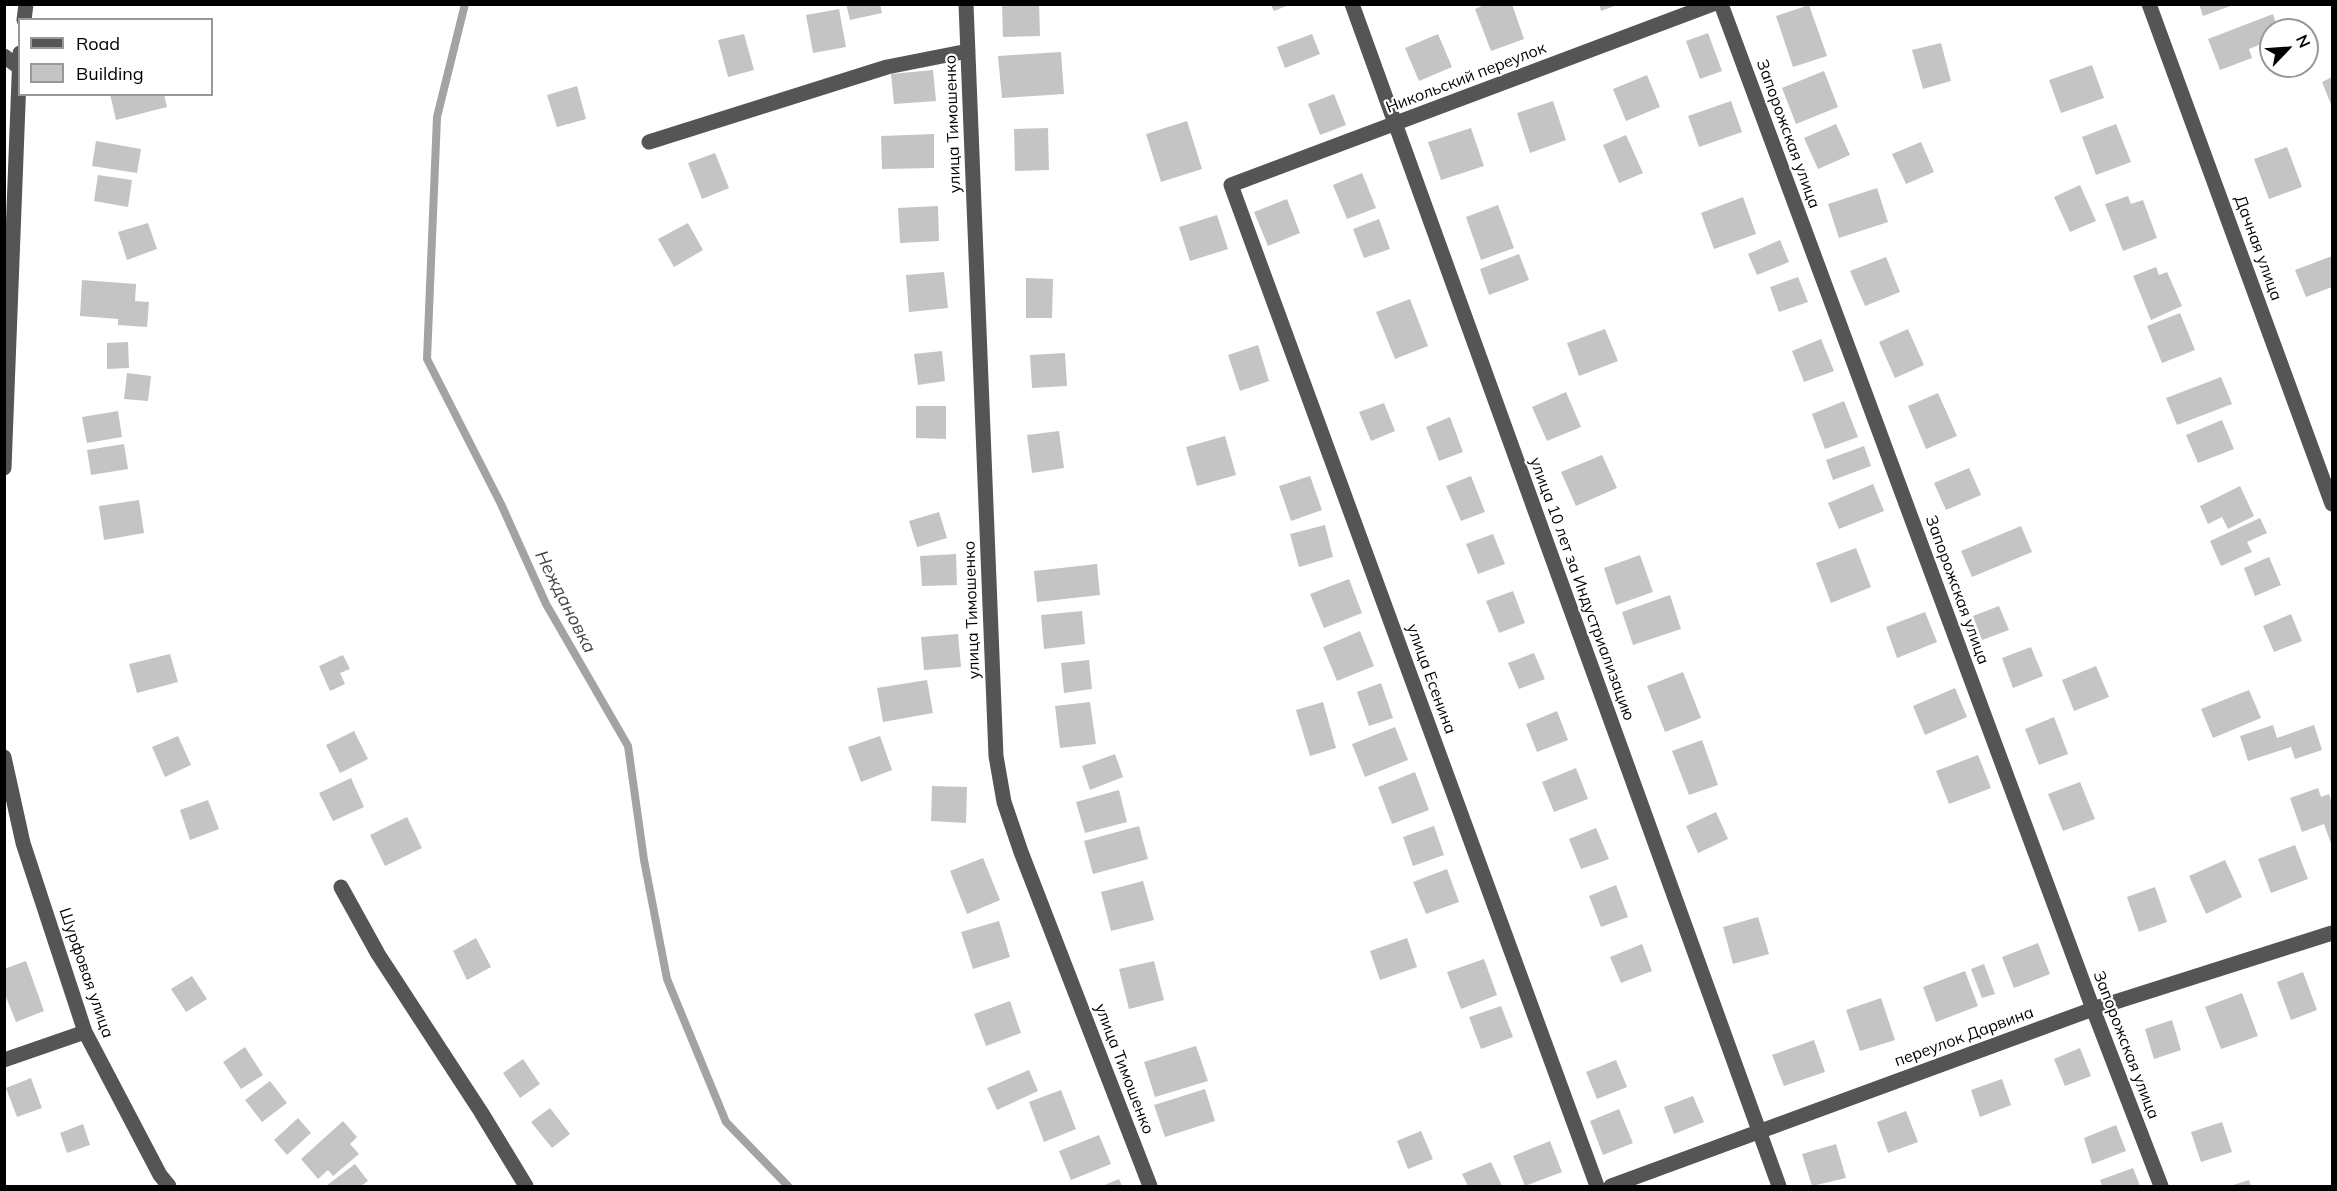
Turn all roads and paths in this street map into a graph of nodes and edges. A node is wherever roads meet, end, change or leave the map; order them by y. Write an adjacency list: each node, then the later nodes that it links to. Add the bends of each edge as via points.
1 (966, 4): 6 (street, улица Тимошенко)
2 (1352, 4): 10 (street, улица 10 лет за Индустриализацию)
3 (1713, 4): 10 (street, Никольский переулок)
4 (1721, 4): 19 (street, Запорожская улица)
5 (2149, 4): 15 (street, Дачная улица)
6 (968, 51): 11 (street, via 887,67); 25 (street, улица Тимошенко, via 996,756 1004,802 1021,852)
7 (4, 56): 8 (street)
8 (18, 62)
9 (18, 87): 13 (street)
10 (1395, 124): 12 (street, Никольский переулок); 22 (street, улица 10 лет за Индустриализацию)
11 (649, 142)
12 (1231, 185): 26 (street, улица Есенина)
13 (8, 342): 14 (street)
14 (4, 468)
15 (2332, 504)
16 (4, 757): 20 (street, Шурфовая улица, via 23,843)
17 (341, 887): 24 (street, via 378,954)
18 (2332, 933): 19 (street, переулок Дарвина)
19 (2093, 1009): 22 (street, переулок Дарвина); 29 (street, Запорожская улица)
20 (85, 1032): 21 (street); 23 (street, Шурфовая улица)
21 (4, 1060)
22 (1759, 1131): 27 (street, переулок Дарвина); 28 (street, улица 10 лет за Индустриализацию)
23 (169, 1186)
24 (526, 1186)
25 (1150, 1186)
26 (1597, 1186)
27 (1611, 1186)
28 (1779, 1186)
29 (2161, 1186)

